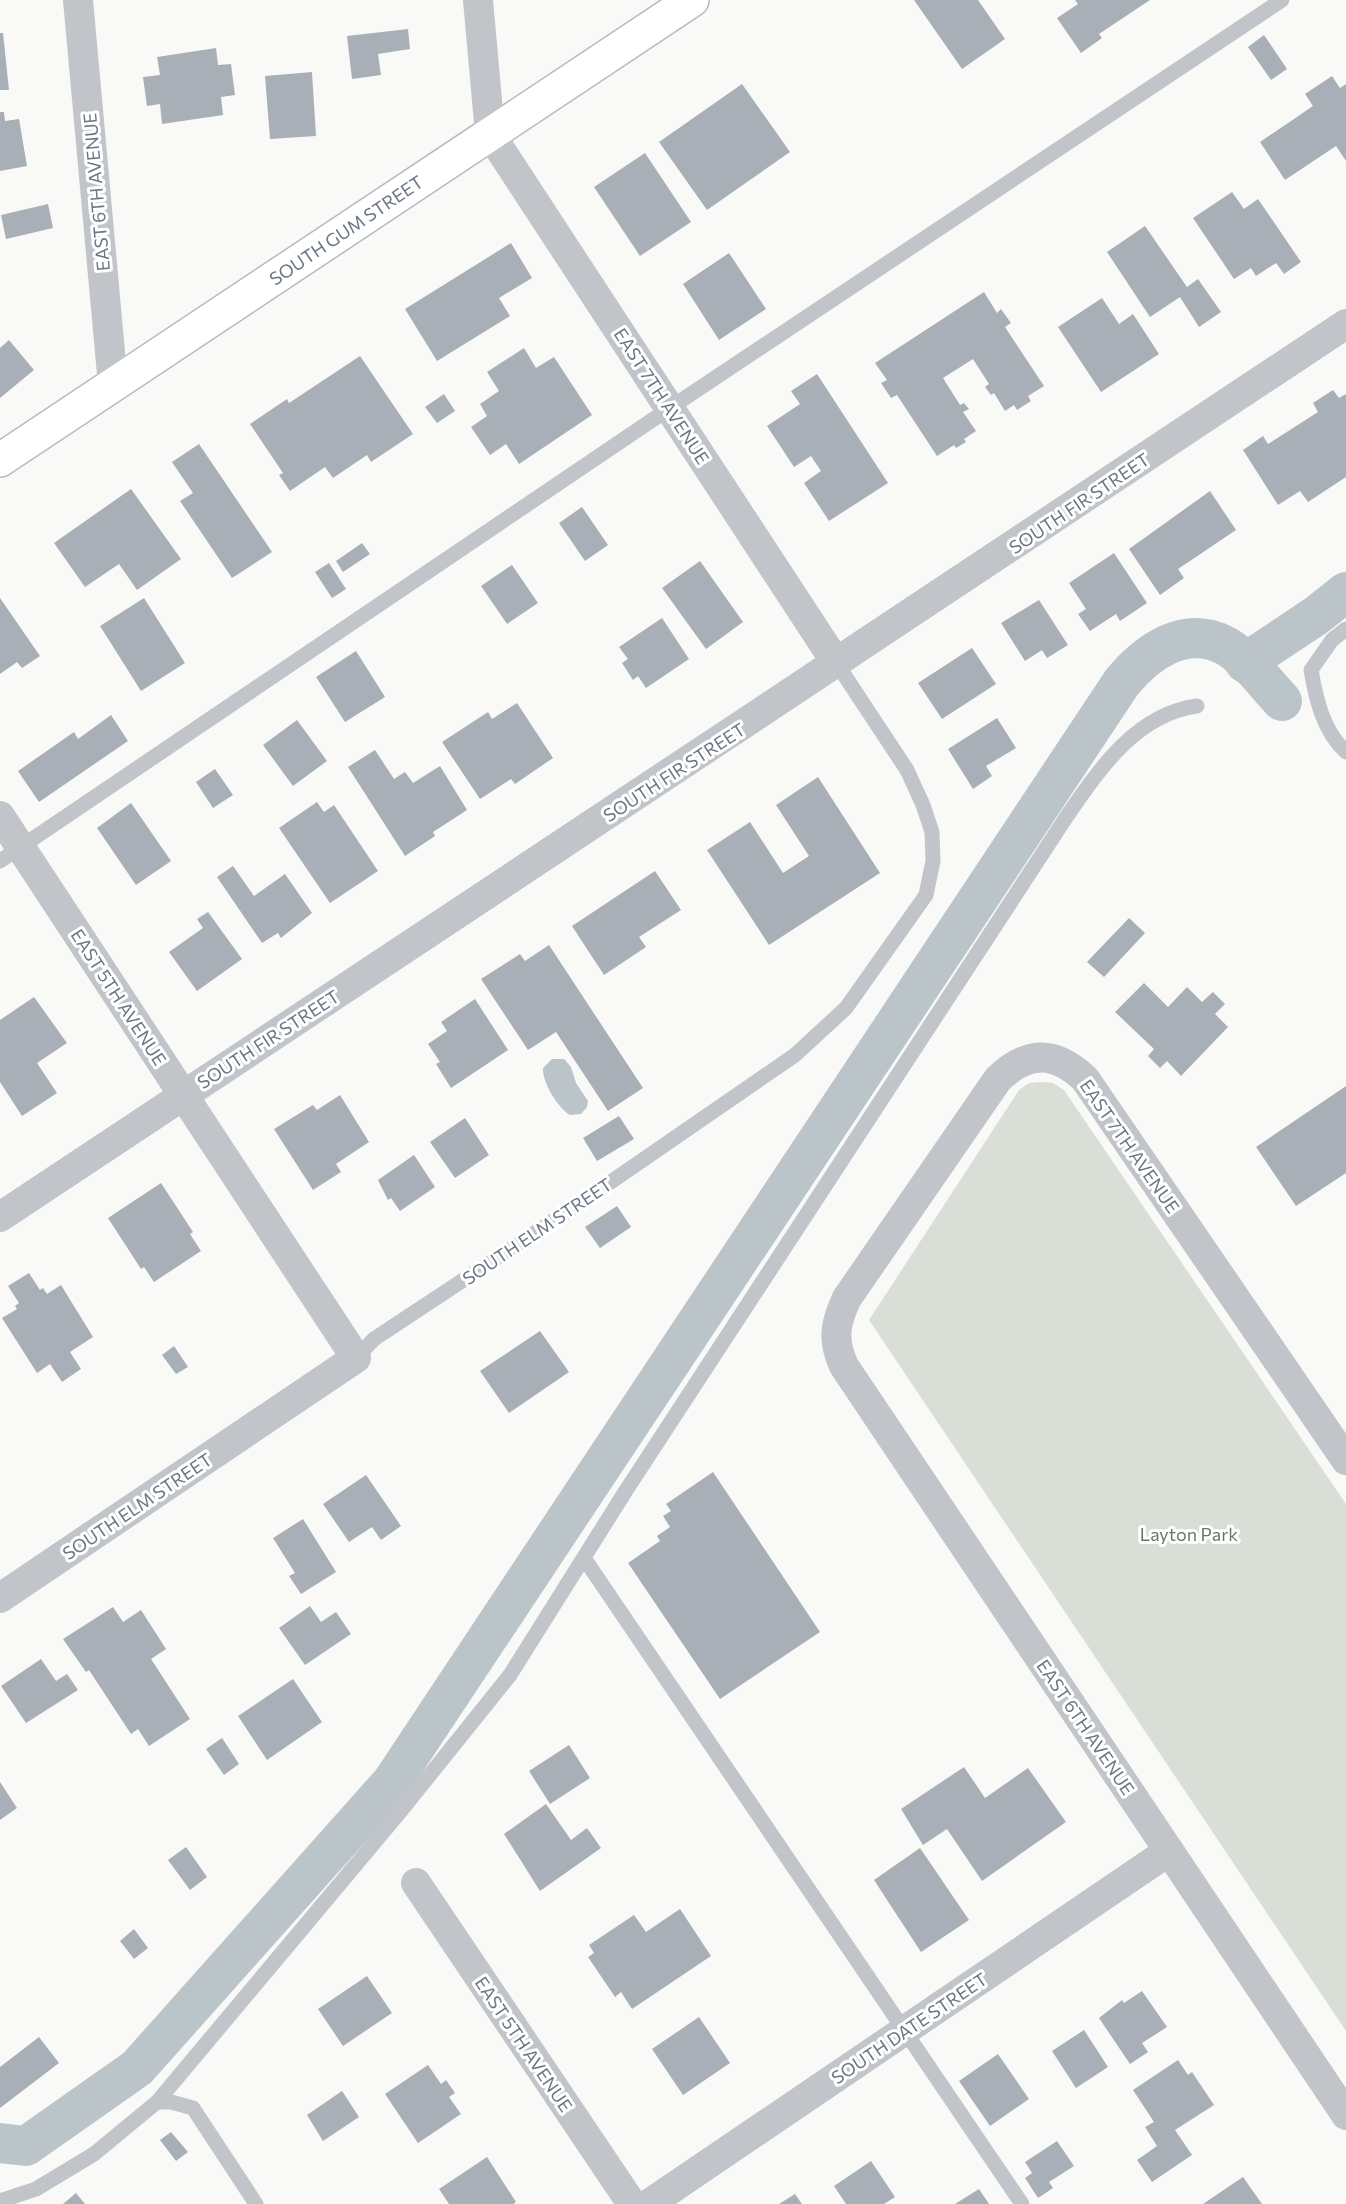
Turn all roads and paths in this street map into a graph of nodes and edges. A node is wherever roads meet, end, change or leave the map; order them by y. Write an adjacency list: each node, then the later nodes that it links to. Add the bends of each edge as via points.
1 (78, 0): 7 (street, EAST 6TH AVENUE)
2 (478, 0): 5 (street, EAST 7TH AVENUE)
3 (692, 0): 5 (main road, SOUTH GUM STREET)
4 (1282, 0): 8 (lane)
5 (490, 134): 7 (main road, SOUTH GUM STREET); 8 (street, EAST 7TH AVENUE)
6 (1346, 324): 11 (street, SOUTH FIR STREET)
7 (113, 385): 9 (main road, SOUTH GUM STREET)
8 (670, 408): 11 (street, EAST 7TH AVENUE); 16 (lane)
9 (0, 460)
10 (1346, 629): 13 (lane, via 1332,640 1311,670 1317,704 1337,744)
11 (837, 664): 14 (lane, EAST 7TH AVENUE); 17 (street, SOUTH FIR STREET)
12 (1197, 706): 22 (lane, via 1178,708 1147,726 1107,759)
13 (1346, 752)
14 (907, 771): 20 (lane, SOUTH ELM STREET, via 932,832 933,861 926,895 846,1008 795,1055 374,1340)
15 (0, 816): 16 (street, EAST 5TH AVENUE)
16 (10, 854): 17 (street, EAST 5TH AVENUE)
17 (183, 1095): 18 (street, SOUTH FIR STREET); 20 (street, EAST 5TH AVENUE)
18 (0, 1217)
19 (834, 1336): 21 (street, EAST 7TH AVENUE, via 847,1298 998,1079 1011,1066 1051,1057 1070,1064 1085,1079); 24 (street, EAST 6TH AVENUE, via 844,1366)
20 (356, 1358): 23 (street, SOUTH ELM STREET)
21 (1346, 1460)
22 (584, 1558): 26 (lane); 27 (lane, via 510,1676)
23 (0, 1598)
24 (1169, 1851): 26 (street, SOUTH DATE STREET); 28 (street, EAST 6TH AVENUE)
25 (416, 1883): 31 (street, EAST 5TH AVENUE)
26 (905, 2031): 32 (street, SOUTH DATE STREET); 33 (lane)
27 (157, 2102): 29 (lane, via 94,2154 36,2188); 30 (lane, via 193,2108)
28 (1346, 2115)
29 (0, 2201)
30 (256, 2204)
31 (632, 2204)
32 (649, 2204)
33 (1022, 2204)

